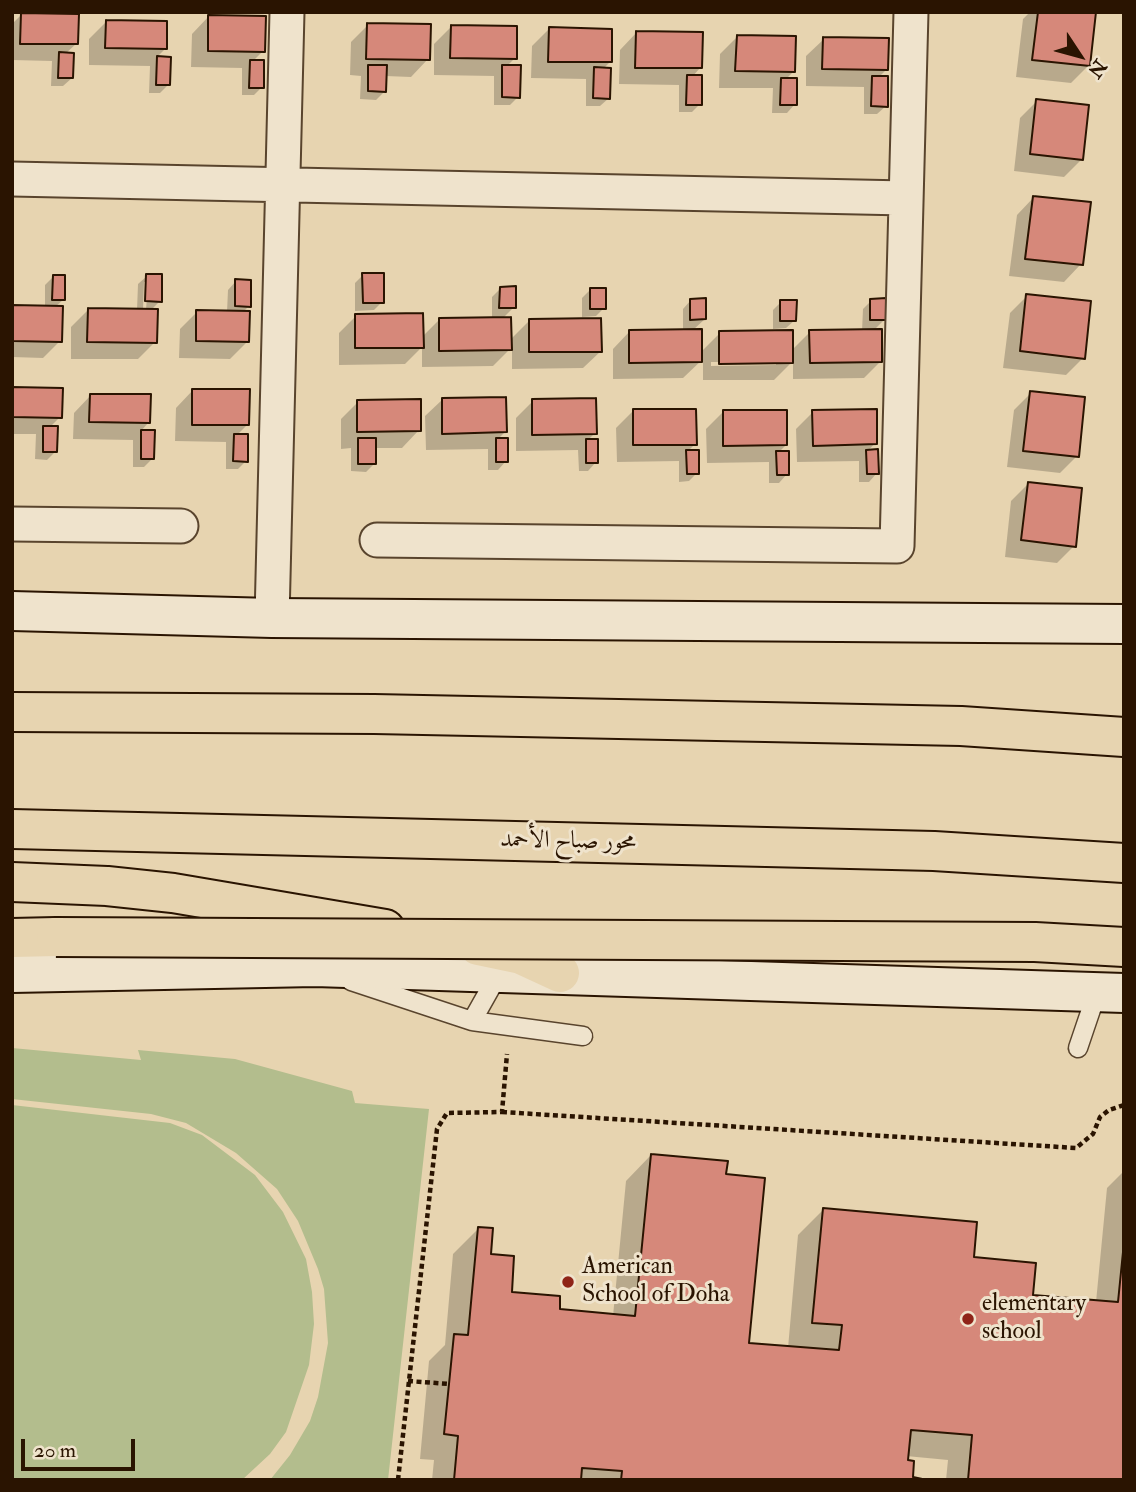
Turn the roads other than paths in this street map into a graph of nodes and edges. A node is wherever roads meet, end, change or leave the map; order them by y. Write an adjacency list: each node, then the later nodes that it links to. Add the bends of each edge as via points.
1 (287, 12): 4 (street)
2 (911, 12): 5 (street)
3 (12, 179): 4 (street)
4 (282, 183): 5 (street); 10 (street)
5 (906, 198): 8 (street, via 897,546)
6 (12, 524): 7 (street)
7 (181, 526)
8 (377, 540)
9 (12, 611): 10 (street)
10 (272, 618): 11 (street)
11 (1124, 624)
12 (22, 706): 13 (highway, via 961,726)
13 (1124, 737)
14 (12, 828): 15 (highway, محور صباح الأحمد, via 934,851)
15 (1124, 863)
16 (12, 882): 22 (highway, via 107,886 283,910 508,952)
17 (12, 938): 18 (highway, bridge, via 1008,942)
18 (1124, 947)
19 (315, 967): 20 (street); 21 (street); 24 (lane)
20 (500, 972): 22 (street); 24 (lane)
21 (12, 973)
22 (560, 974): 23 (street)
23 (1110, 993): 26 (lane)
24 (471, 1021): 25 (lane)
25 (583, 1036)
26 (1077, 1048)

